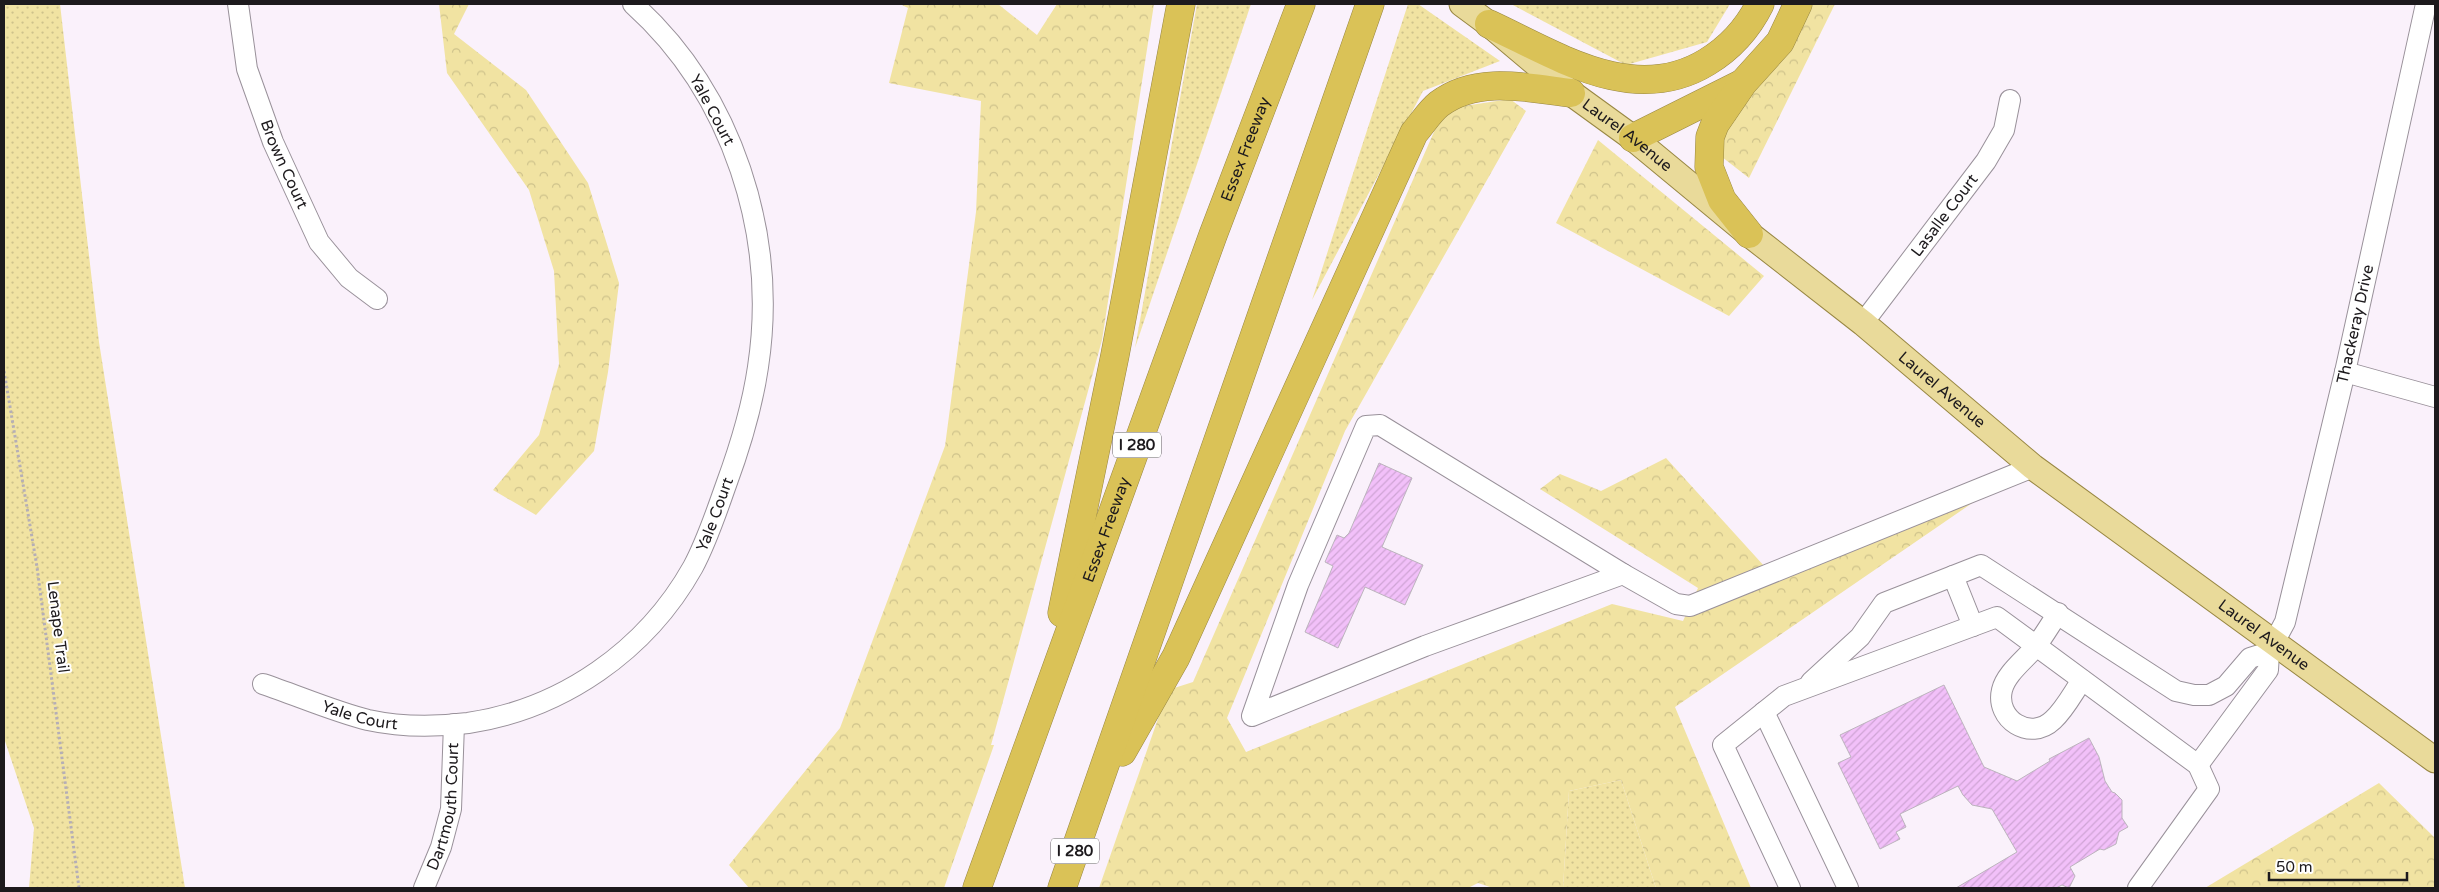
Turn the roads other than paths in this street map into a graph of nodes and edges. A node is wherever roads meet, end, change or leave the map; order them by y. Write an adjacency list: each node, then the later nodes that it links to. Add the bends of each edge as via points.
1 (238, 4): 18 (street, Brown Court, via 247,69 273,142 318,242 349,278)
2 (633, 4): 34 (street, Yale Court, via 673,45 698,80 719,117 750,198 758,240 762,300 758,368 749,410 707,539 676,594 657,620 611,663 557,696 497,717)
3 (1181, 4): 32 (highway, via 1115,355)
4 (1293, 4): 12 (highway)
5 (1301, 4): 12 (highway, Essex Freeway / I 280)
6 (1372, 4): 37 (highway, I 280)
7 (1462, 4): 11 (main road, Laurel Avenue)
8 (1760, 4): 11 (highway, via 1744,30 1714,58 1685,72 1654,80 1625,80 1587,69)
9 (1798, 4): 13 (highway, via 1780,42)
10 (2426, 4): 20 (street, Thackeray Drive)
11 (1489, 24): 14 (main road, Laurel Avenue)
12 (1281, 60): 32 (highway, Essex Freeway / I 280)
13 (1743, 83): 16 (highway); 17 (highway, via 1712,130 1708,152 1709,167 1722,200)
14 (1572, 93): 16 (main road, Laurel Avenue); 37 (highway, via 1499,84 1463,92 1439,104 1414,133 1176,657)
15 (2010, 100): 19 (street, Lasalle Court, via 2004,130 1986,161)
16 (1633, 138): 17 (main road, Laurel Avenue)
17 (1749, 234): 19 (main road, Laurel Avenue)
18 (377, 299)
19 (1863, 322): 22 (main road, Laurel Avenue)
20 (2344, 372): 21 (street); 28 (street, Thackeray Drive, via 2285,622)
21 (2435, 397)
22 (2033, 467): 23 (street, via 1690,606 1676,604); 28 (main road, Laurel Avenue)
23 (1623, 574): 23 (street, via 1380,425 1366,426 1298,585 1252,716 1425,646)
24 (1953, 576): 25 (street, via 1982,565); 26 (street); 31 (street, via 1884,602 1860,637)
25 (2058, 613): 27 (street); 28 (street, via 2176,691 2194,695 2209,695 2226,686 2250,658)
26 (1973, 626): 27 (street, via 1997,617); 31 (street)
27 (2036, 646): 29 (street); 29 (street, via 2002,687 2004,713 2014,724 2027,729 2044,727 2053,720)
28 (2272, 647): 35 (main road, Laurel Avenue); 36 (street, Thackeray Drive, via 2268,670)
29 (2082, 680): 36 (street)
30 (263, 684): 34 (street, Yale Court, via 367,720)
31 (1804, 688): 33 (street, via 1784,696)
32 (1045, 699): 39 (highway, Essex Freeway / I 280)
33 (1764, 712): 41 (street, via 1723,744); 42 (street)
34 (454, 724): 38 (street, Dartmouth Court, via 451,809 441,847)
35 (2435, 760)
36 (2198, 765): 43 (street, via 2208,789)
37 (1087, 815): 40 (highway, I 280)
38 (424, 888)
39 (977, 888)
40 (1062, 888)
41 (1790, 888)
42 (1848, 888)
43 (2138, 888)

